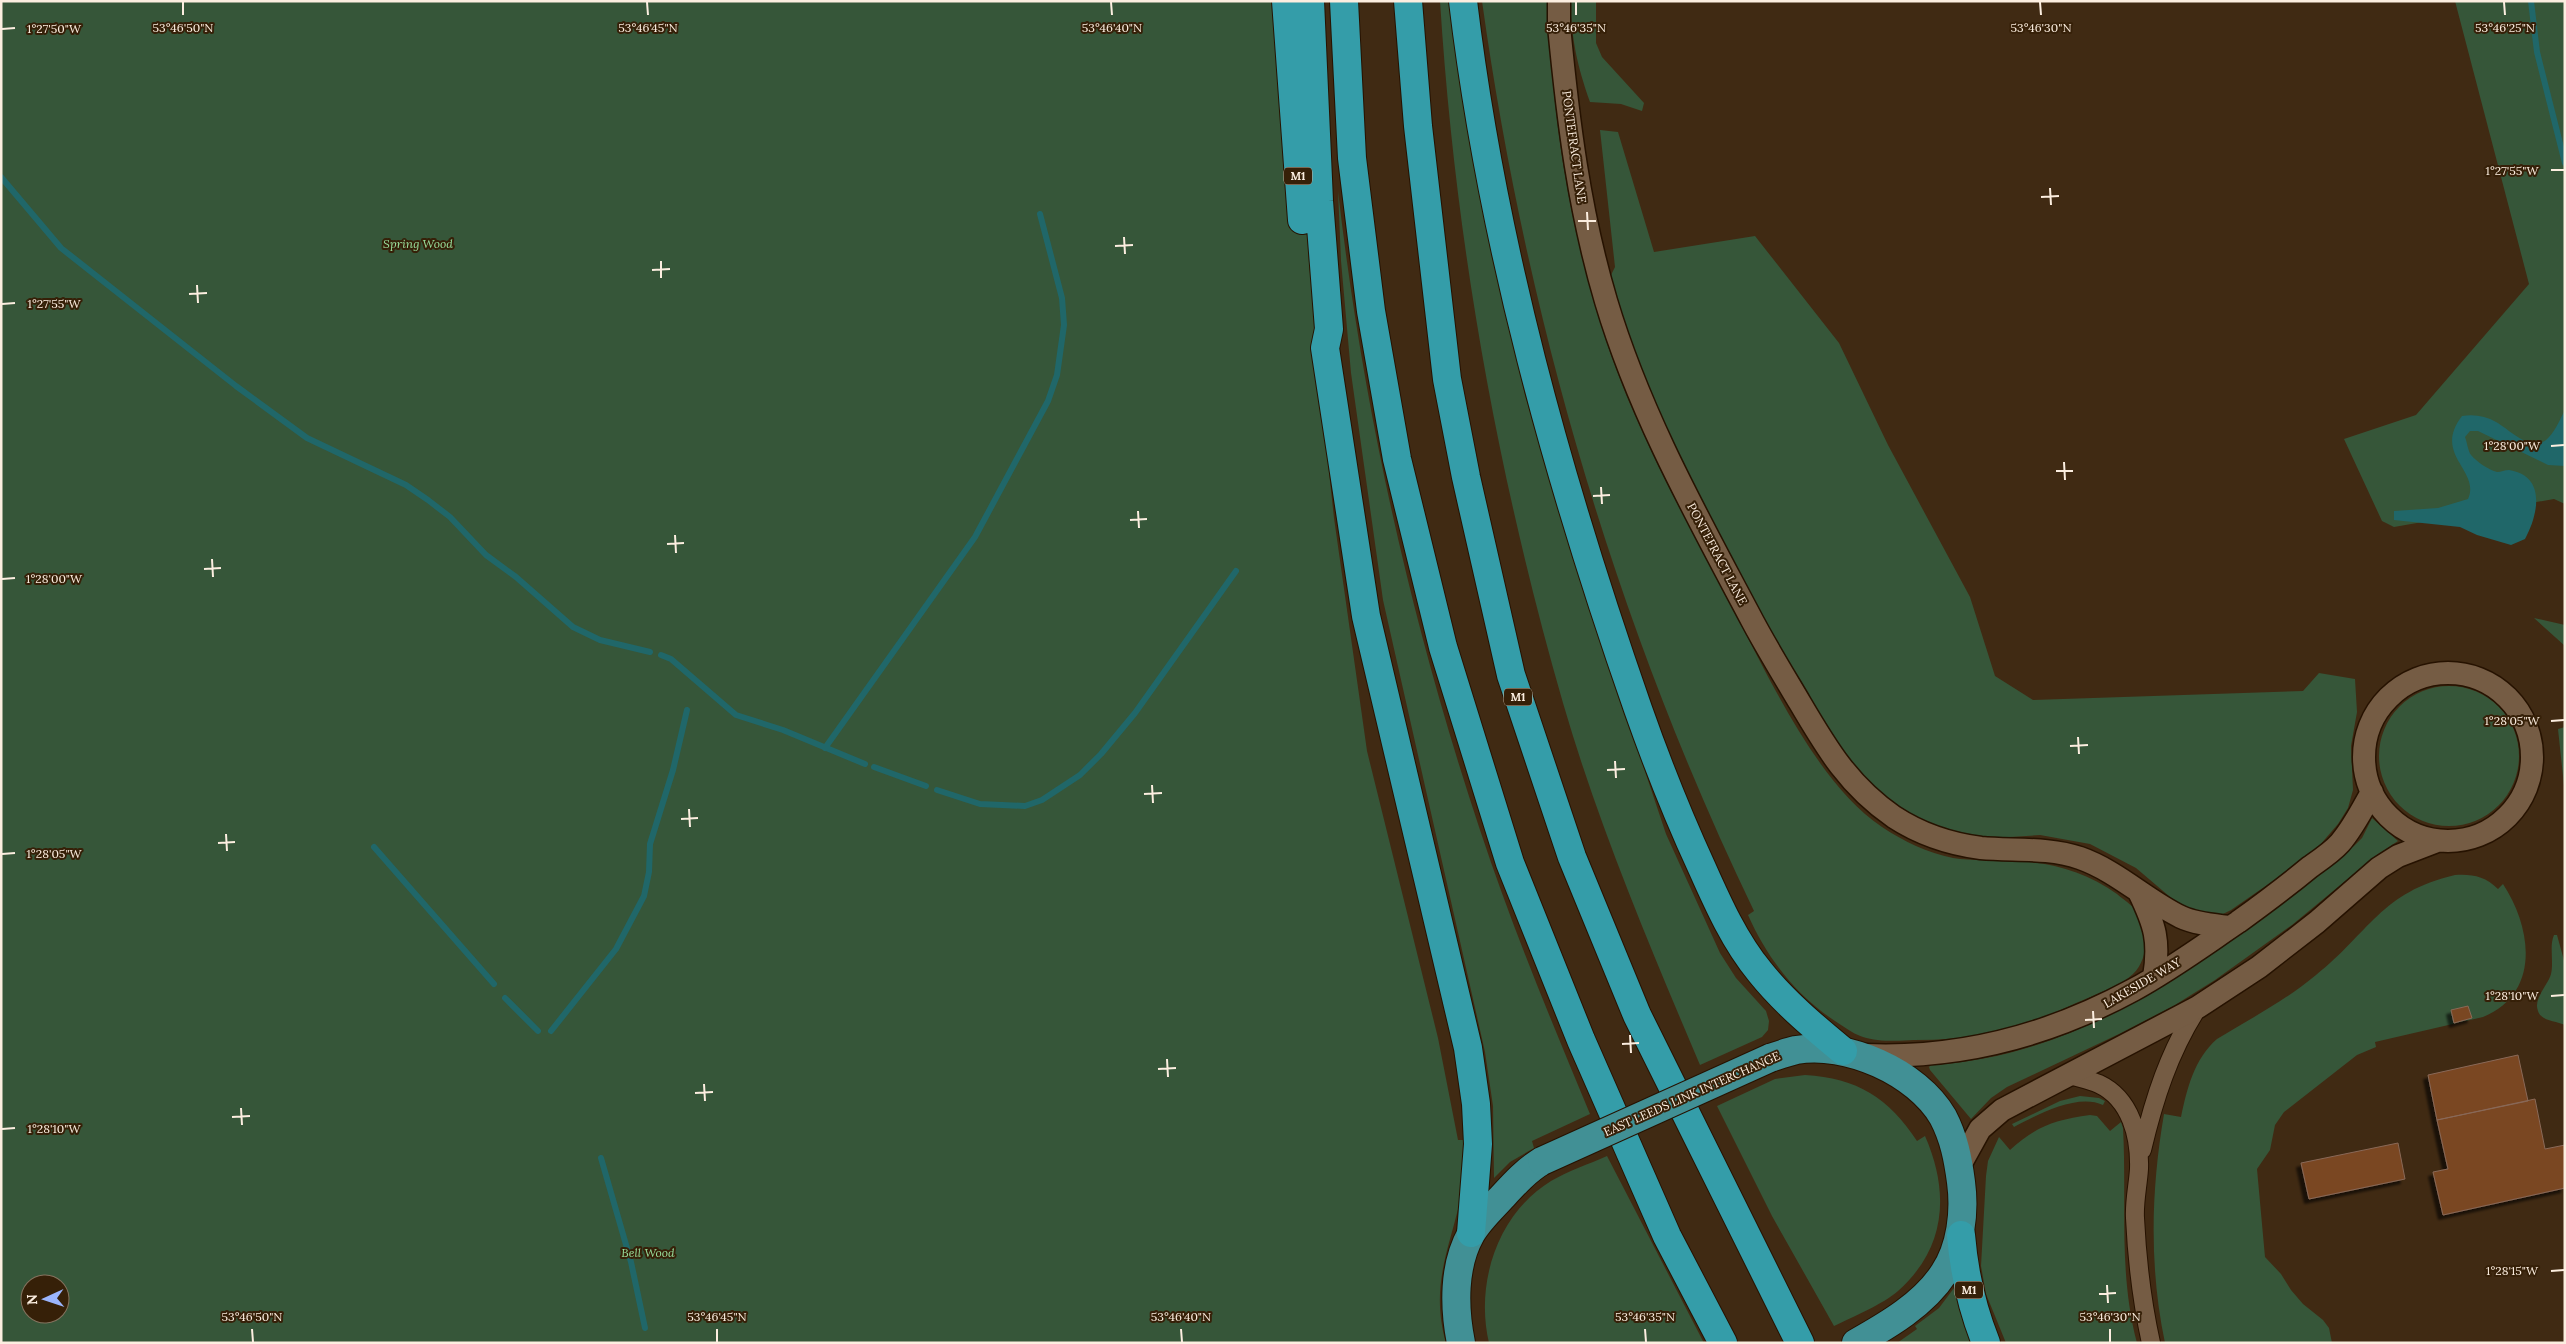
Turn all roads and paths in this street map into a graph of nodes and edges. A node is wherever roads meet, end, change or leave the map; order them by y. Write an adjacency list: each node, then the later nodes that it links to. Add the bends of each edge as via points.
1 (1286, 1): 7 (highway, M1, via 1294,138 1311,322)
2 (1310, 1): 7 (highway, M1, via 1318,192 1329,329)
3 (1344, 1): 22 (highway, via 1352,158 1370,311 1397,459 1443,647 1510,863 1580,1040 1667,1236)
4 (1408, 1): 23 (highway, M1, via 1418,126 1447,380 1511,675 1572,858 1637,1015)
5 (1463, 1): 14 (highway, via 1484,151 1512,284 1545,412 1618,654 1659,769 1738,941 1782,996)
6 (1559, 1): 10 (street, PONTEFRACT LANE, via 1576,175 1606,303 1636,384 1681,486 1767,648 1833,759 1875,802 1918,831 1980,848 2044,851 2078,857 2104,868)
7 (1325, 348): 18 (highway, M1, via 1366,616 1468,1048 1478,1144)
8 (2372, 792): 9 (street, via 2388,815 2410,832); 9 (street, via 2364,752 2368,732 2379,709 2396,690 2418,678 2446,672 2473,676 2498,688 2517,708 2529,733 2533,761 2528,785 2517,806 2500,824 2478,836 2458,841); 11 (street, LAKESIDE WAY, via 2339,845)
9 (2437, 841): 13 (street, via 2405,853 2379,868 2259,967)
10 (2139, 892): 11 (street, PONTEFRACT LANE, via 2182,918); 12 (street, via 2157,935)
11 (2230, 927): 12 (street, LAKESIDE WAY)
12 (2154, 978): 14 (street, LAKESIDE WAY, via 2096,1009 2033,1034 1980,1048 1893,1056)
13 (2198, 1008): 15 (street); 17 (street, via 2172,1055 2156,1095)
14 (1848, 1053): 16 (highway, EAST LEEDS LINK INTERCHANGE, via 1876,1061 1912,1083 1933,1104 1954,1142); 18 (highway, EAST LEEDS LINK INTERCHANGE, bridge, via 1796,1050 1770,1058 1542,1161 1516,1181)
15 (2070, 1075): 16 (street, via 2002,1110 1980,1129); 17 (street, via 2099,1084 2120,1101 2137,1136)
16 (1959, 1167): 19 (highway, EAST LEEDS LINK INTERCHANGE, via 1963,1195)
17 (2139, 1168): 25 (street, via 2135,1215 2138,1261)
18 (1471, 1234): 21 (highway, EAST LEEDS LINK INTERCHANGE, via 1457,1283 1456,1321)
19 (1960, 1235): 20 (highway, EAST LEEDS LINK INTERCHANGE, via 1945,1272 1923,1298); 24 (highway, M1, via 1977,1322)
20 (1867, 1336)
21 (1461, 1343)
22 (1723, 1343)
23 (1800, 1343)
24 (1986, 1343)
25 (2151, 1343)

